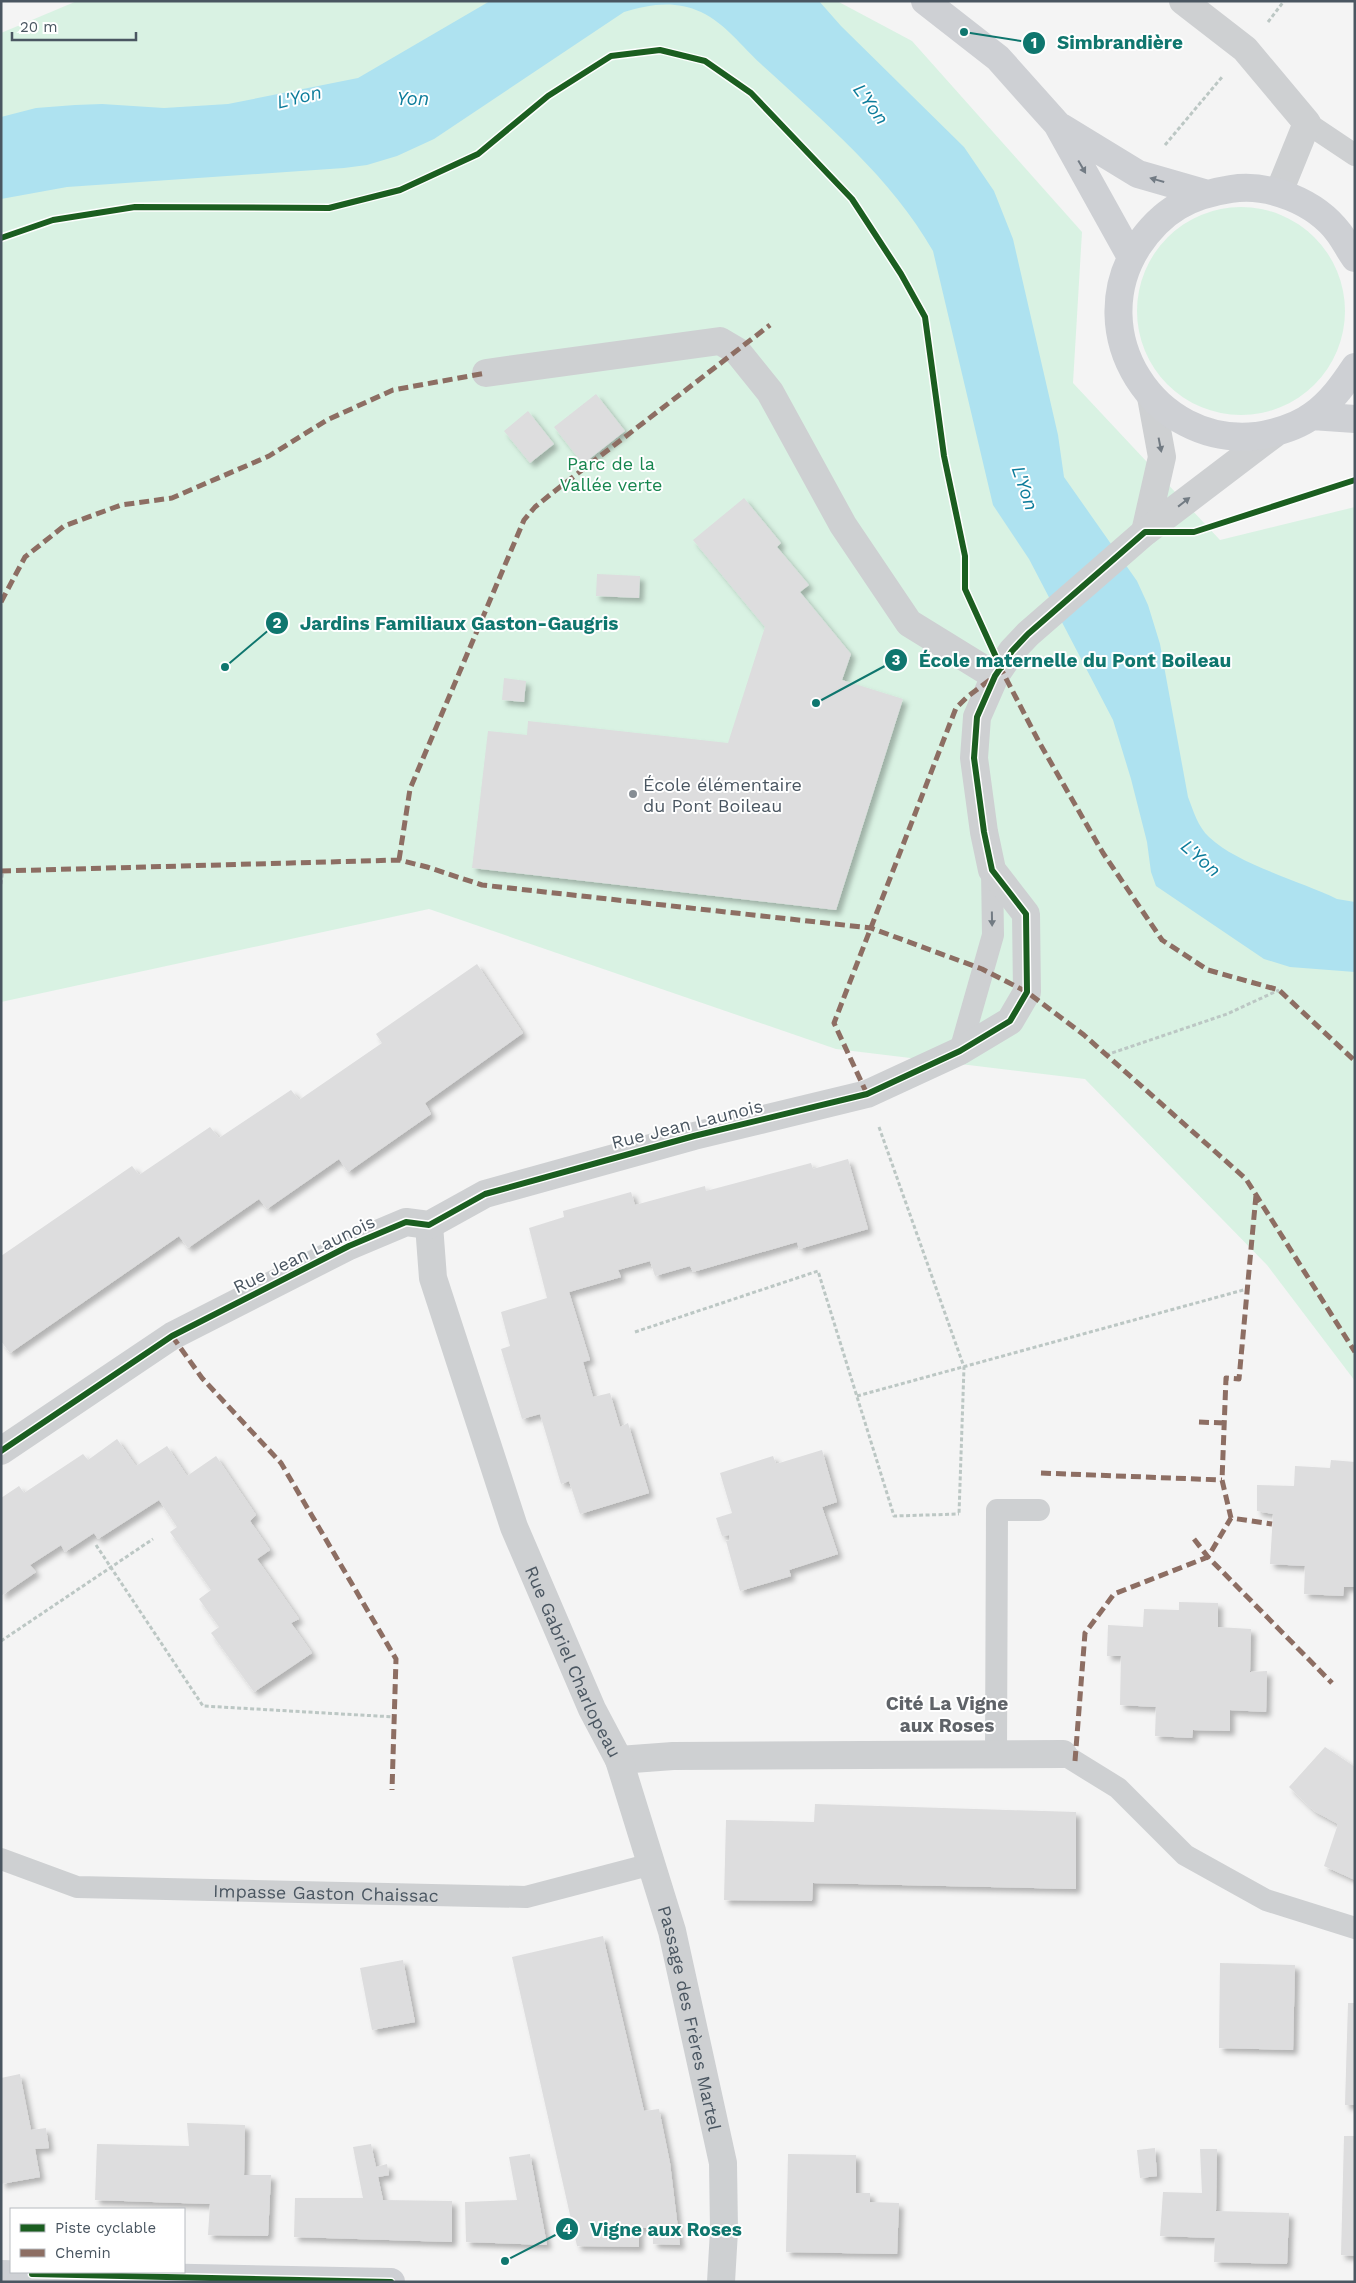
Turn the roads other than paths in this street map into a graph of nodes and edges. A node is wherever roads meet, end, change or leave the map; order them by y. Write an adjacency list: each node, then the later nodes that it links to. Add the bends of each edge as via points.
1 (925, 1): 4 (street, via 998,58)
2 (1183, 1): 3 (street, via 1246,49)
3 (1307, 123): 5 (lane); 6 (street)
4 (1057, 124): 7 (street, one-way to 4, via 1138,174); 8 (street, one-way to 8)
5 (1355, 155)
6 (1279, 192): 7 (street, via 1242,187); 9 (street, via 1311,207 1338,231)
7 (1204, 193): 8 (street, via 1174,207 1149,229)
8 (1131, 257): 12 (street, via 1120,292 1119,330 1130,366)
9 (1355, 258)
10 (1355, 367): 13 (street, via 1337,394)
11 (486, 373): 17 (street, via 720,341 737,351 770,392 843,525 909,623)
12 (1151, 397): 15 (street, via 1177,419 1208,432 1240,437); 16 (street, one-way to 16, via 1162,457)
13 (1312, 416): 14 (street); 15 (street)
14 (1355, 419)
15 (1274, 434): 16 (street, one-way to 15)
16 (1145, 532): 17 (street, via 1028,634)
17 (995, 676): 18 (street, via 977,717 974,758)
18 (992, 870): 19 (lane, one-way to 19, via 993,936); 19 (street, Rue Jean Launois, via 1026,914 1027,992 1010,1021)
19 (960, 1051): 20 (street, Rue Jean Launois, via 867,1094 694,1136 485,1194)
20 (430, 1225): 21 (street, Rue Jean Launois, via 406,1222 349,1246 172,1336); 25 (street, Rue Gabriel Charlopeau, via 433,1278 514,1527 592,1709)
21 (1, 1450)
22 (1039, 1510): 24 (lane, via 997,1510)
23 (1063, 1754): 24 (street, Rue Gabriel Charlopeau); 28 (lane, via 1118,1788 1185,1855 1266,1900)
24 (996, 1756): 25 (street, Rue Gabriel Charlopeau, via 673,1756)
25 (619, 1760): 27 (street, Passage des Frères Martel)
26 (1, 1859): 27 (lane, Impasse Gaston Chaissac, via 77,1887 526,1897)
27 (652, 1864): 32 (street, Passage des Frères Martel, via 672,1931 723,2163)
28 (1355, 1928)
29 (1, 2274): 30 (street)
30 (238, 2280): 31 (street)
31 (391, 2282)
32 (721, 2282)

